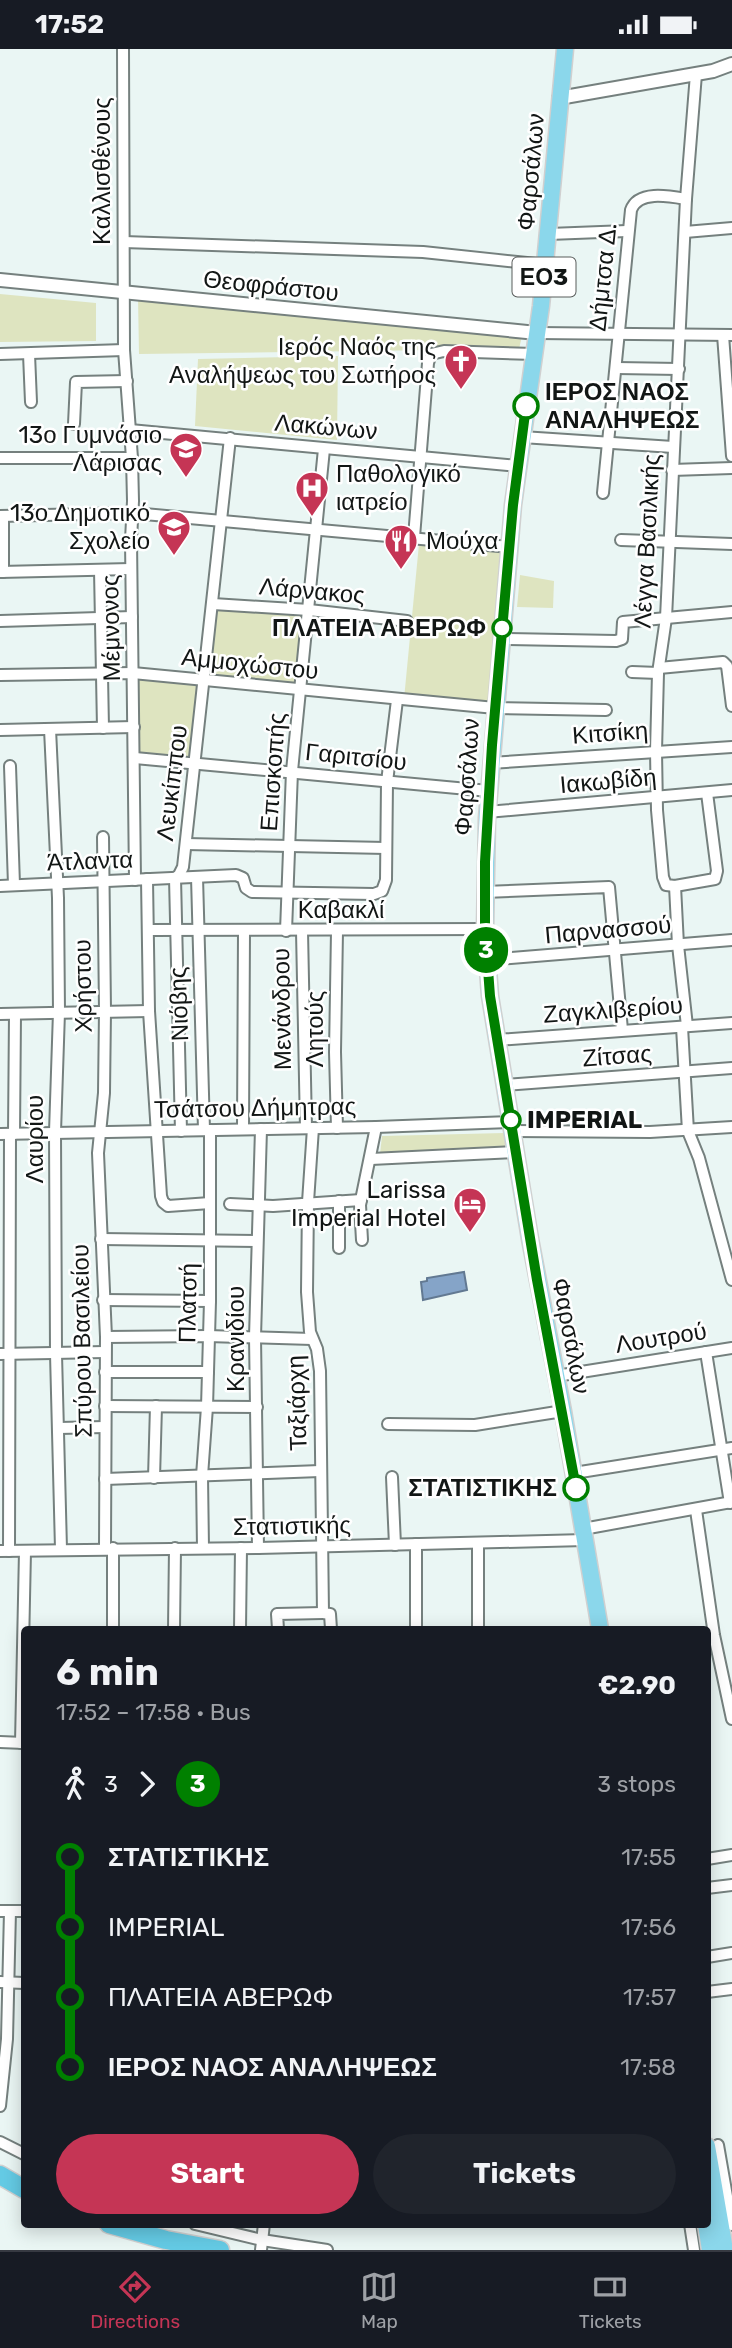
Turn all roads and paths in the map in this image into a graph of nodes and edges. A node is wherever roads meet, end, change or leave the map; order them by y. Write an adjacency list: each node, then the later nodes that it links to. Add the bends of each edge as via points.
1 (123, 49): 13 (street, Καλλισθένους)
2 (565, 49): 7 (main road, Φαρσάλων / ΕΟ3)
3 (732, 64): 4 (street)
4 (713, 71): 5 (street); 6 (street)
5 (732, 73)
6 (696, 74): 7 (street); 8 (street, Λέγγα Βασιλικής)
7 (559, 98): 12 (main road, Φαρσάλων / ΕΟ3)
8 (686, 199): 10 (street, Δήμτσα Δ., via 637,200); 11 (street, Λέγγα Βασιλικής)
9 (732, 228): 11 (street)
10 (627, 231): 12 (street); 18 (street, Δήμτσα Δ.)
11 (685, 232): 19 (street, Λέγγα Βασιλικής)
12 (549, 234): 14 (main road, Φαρσάλων / ΕΟ3)
13 (124, 241): 14 (street, via 423,252); 16 (street, Καλλισθένους)
14 (546, 265): 17 (main road, Φαρσάλων / ΕΟ3)
15 (0, 280): 16 (street, Θεοφράστου)
16 (123, 292): 17 (street, Θεοφράστου); 21 (street, Μέμνονος)
17 (537, 334): 18 (street); 24 (main road, Φαρσάλων / ΕΟ3)
18 (617, 335): 19 (street); 25 (street, Δήμτσα Δ.)
19 (680, 335): 20 (street); 26 (street, Λέγγα Βασιλικής)
20 (727, 335): 37 (street)
21 (124, 350): 23 (street); 27 (street, Μέμνονος)
22 (0, 354): 23 (street)
23 (29, 354): 28 (street)
24 (534, 354): 31 (main road, Φαρσάλων / ΕΟ3); 36 (street, via 431,353)
25 (617, 368): 26 (street, Δήμτσα Δ.); 33 (street, Δήμτσα Δ.)
26 (679, 369): 34 (street, Λέγγα Βασιλικής)
27 (127, 381): 29 (street, via 76,382); 30 (street, Μέμνονος)
28 (31, 402)
29 (74, 424)
30 (131, 430): 32 (street, Λακώνων); 39 (street, Μέμνονος)
31 (522, 437): 33 (street); 40 (main road, Φαρσάλων / ΕΟ3)
32 (230, 438): 35 (street, Λακώνων); 46 (street, Λευκίππου)
33 (609, 444): 34 (street); 43 (street, Δήμτσα Δ.)
34 (673, 447): 42 (street, Λέγγα Βασιλικής)
35 (324, 449): 36 (street, Λακώνων); 47 (street, Επισκοπής)
36 (421, 456): 40 (street, Λακώνων); 48 (street)
37 (732, 456)
38 (0, 458): 39 (street)
39 (132, 458): 44 (street, Μέμνονος)
40 (518, 466): 52 (main road, Φαρσάλων / ΕΟ3)
41 (732, 468): 42 (street)
42 (672, 470): 50 (street, Λέγγα Βασιλικής)
43 (603, 493)
44 (133, 513): 45 (street); 46 (street); 53 (street, Μέμνονος)
45 (1, 516): 55 (street)
46 (222, 520): 47 (street); 56 (street, Λευκίππου)
47 (317, 528): 48 (street); 57 (street, Επισκοπής)
48 (414, 537): 52 (street)
49 (621, 540): 50 (street)
50 (670, 540): 51 (street); 61 (street, Λέγγα Βασιλικής)
51 (732, 544)
52 (510, 547): 64 (main road, Φαρσάλων / ΕΟ3)
53 (131, 569): 54 (street); 60 (street, Μέμνονος)
54 (100, 570): 55 (street); 59 (street)
55 (2, 572)
56 (213, 604): 57 (street, Λάρνακος); 70 (street, Λευκίππου)
57 (309, 610): 63 (street, Λάρνακος); 71 (street, Επισκοπής)
58 (732, 613): 61 (street)
59 (101, 617): 60 (street); 62 (street); 67 (street)
60 (132, 617): 68 (street, Μέμνονος)
61 (666, 618): 64 (street, via 621,622 622,639 616,641); 65 (street, Λέγγα Βασιλικής)
62 (0, 621)
63 (407, 621)
64 (501, 639): 74 (main road, Φαρσάλων / ΕΟ3)
65 (658, 671): 66 (street); 73 (street, via 723,662); 81 (street, Λέγγα Βασιλικής)
66 (632, 672)
67 (101, 673): 68 (street, Αμμοχώστου); 69 (street, Αμμοχώστου); 77 (street)
68 (133, 673): 70 (street, Αμμοχώστου); 76 (street, Μέμνονος)
69 (0, 675)
70 (205, 680): 71 (street, Αμμοχώστου); 84 (street, Λευκίππου)
71 (301, 690): 72 (street, Αμμοχώστου); 86 (street, Επισκοπής)
72 (397, 700): 74 (street, Αμμοχώστου); 87 (street)
73 (732, 706)
74 (495, 708): 75 (street, Αμμοχώστου); 83 (main road, Φαρσάλων / ΕΟ3)
75 (606, 710)
76 (134, 727): 77 (street); 82 (street, Μέμνονος)
77 (103, 728): 78 (street)
78 (50, 729): 79 (street); 102 (street, Λαυρίου)
79 (0, 730)
80 (732, 747): 81 (street, Κιτσίκη)
81 (656, 751): 83 (street, Κιτσίκη); 91 (street, Λέγγα Βασιλικής)
82 (135, 758): 84 (street, Γαριτσίου); 100 (street, Μέμνονος)
83 (491, 763): 89 (main road, Φαρσάλων / ΕΟ3)
84 (196, 764): 86 (street, Γαριτσίου); 94 (street, Λευκίππου)
85 (10, 766): 103 (street)
86 (292, 771): 87 (street, Γαριτσίου); 95 (street, Επισκοπής)
87 (387, 782): 89 (street, Γαριτσίου); 96 (street)
88 (732, 790): 90 (street, Ιακωβίδη)
89 (489, 791): 92 (main road, Φαρσάλων / ΕΟ3)
90 (707, 793): 91 (street, Ιακωβίδη); 104 (street, via 716,877)
91 (657, 798): 92 (street, Ιακωβίδη); 104 (street, Λέγγα Βασιλικής)
92 (487, 812): 106 (main road, Φαρσάλων / ΕΟ3)
93 (103, 837): 101 (street, Χρήστου)
94 (186, 844): 95 (street); 98 (street, Λευκίππου, via 181,872)
95 (289, 847): 96 (street); 107 (street, Επισκοπής)
96 (386, 848): 107 (street, Άτλαντα, via 382,891)
97 (197, 877): 98 (street, Άτλαντα); 107 (street, Άτλαντα, via 236,875 250,891); 111 (street, Νιόβης)
98 (175, 878): 99 (street, Άτλαντα); 110 (street, Λευκίππου)
99 (148, 879): 100 (street, Άτλαντα); 109 (street)
100 (135, 880): 101 (street, Άτλαντα)
101 (102, 881): 102 (street, Άτλαντα); 120 (street, Χρήστου)
102 (57, 883): 103 (street, Άτλαντα); 122 (street, Λαυρίου)
103 (14, 885): 105 (street, Άτλαντα)
104 (670, 885): 117 (street, Λέγγα Βασιλικής)
105 (0, 886)
106 (484, 892): 108 (main road, Φαρσάλων / ΕΟ3); 118 (street, via 609,887)
107 (287, 894): 112 (street, Επισκοπής)
108 (485, 929): 114 (street, Καβακλί); 119 (main road, Φαρσάλων / ΕΟ3)
109 (148, 930): 110 (street, Καβακλί); 121 (street)
110 (176, 931): 111 (street, Καβακλί); 141 (street, Λευκίππου)
111 (198, 931): 115 (street, Καβακλί); 139 (street, Νιόβης)
112 (286, 931): 113 (street, Καβακλί); 115 (street, Καβακλί)
113 (302, 931): 114 (street, Καβακλί); 135 (street, Μενάνδρου)
114 (337, 931): 136 (street, Λητούς)
115 (244, 932): 137 (street)
116 (732, 940): 117 (street, Παρνασσού)
117 (678, 945): 118 (street, Παρνασσού); 126 (street, Λέγγα Βασιλικής)
118 (614, 951): 119 (street, Παρνασσού); 127 (street)
119 (486, 960): 128 (main road, Φαρσάλων / ΕΟ3)
120 (105, 1011): 121 (street); 122 (street); 144 (street, Χρήστου)
121 (149, 1011): 140 (street)
122 (59, 1012): 124 (street); 143 (street, Λαυρίου)
123 (0, 1014): 124 (street)
124 (15, 1014): 145 (street)
125 (732, 1023): 126 (street, Ζαγκλιβερίου)
126 (685, 1027): 127 (street, Ζαγκλιβερίου); 130 (street, Λέγγα Βασιλικής)
127 (622, 1030): 128 (street, Ζαγκλιβερίου)
128 (497, 1040): 131 (main road, Φαρσάλων / ΕΟ3)
129 (732, 1068): 130 (street, Ζίτσας)
130 (683, 1072): 131 (street, Ζίτσας); 142 (street, Λέγγα Βασιλικής)
131 (505, 1085): 132 (main road, Φαρσάλων / ΕΟ3)
132 (512, 1126): 133 (street, Τσάτσου Δήμητρας); 142 (street, Τσάτσου Δήμητρας); 146 (main road, Φαρσάλων / ΕΟ3)
133 (376, 1127): 136 (street, Τσάτσου Δήμητρας); 147 (street)
134 (732, 1127): 142 (street, Τσάτσου Δήμητρας)
135 (309, 1128): 136 (street, Τσάτσου Δήμητρας); 138 (street, Τσάτσου Δήμητρας); 150 (street, Ταξιάρχη)
136 (337, 1128)
137 (243, 1129): 138 (street, Τσάτσου Δήμητρας); 139 (street, Τσάτσου Δήμητρας)
138 (261, 1129): 153 (street, Κρανιδίου)
139 (207, 1130): 141 (street, Τσάτσου Δήμητρας); 151 (street, Πλατσή)
140 (157, 1131): 141 (street, Τσάτσου Δήμητρας); 144 (street, Τσάτσου Δήμητρας); 151 (street, via 164,1205)
141 (181, 1131)
142 (688, 1131): 159 (street, Λέγγα Βασιλικής)
143 (55, 1132): 144 (street, Τσάτσου Δήμητρας); 145 (street, Τσάτσου Δήμητρας); 169 (street, Λαυρίου)
144 (101, 1133): 154 (street, Σπύρου Βασιλείου)
145 (8, 1134): 170 (street)
146 (516, 1152): 147 (street); 173 (main road, Φαρσάλων / ΕΟ3)
147 (371, 1159): 148 (street)
148 (361, 1200): 149 (street); 156 (street)
149 (338, 1201): 150 (street); 158 (street)
150 (308, 1202): 153 (street); 165 (street, Ταξιάρχη, via 307,1292)
151 (210, 1203): 155 (street, Πλατσή)
152 (230, 1204): 153 (street)
153 (260, 1205): 157 (street, Κρανιδίου)
154 (102, 1239): 155 (street); 160 (street, Σπύρου Βασιλείου)
155 (210, 1240): 157 (street); 161 (street, Πλατσή)
156 (362, 1240)
157 (257, 1241): 164 (street, Κρανιδίου)
158 (339, 1248)
159 (732, 1280)
160 (103, 1300): 161 (street); 163 (street, Σπύρου Βασιλείου)
161 (210, 1301): 162 (street, Πλατσή)
162 (208, 1336): 163 (street); 164 (street); 172 (street, Πλατσή)
163 (106, 1337): 167 (street, Σπύρου Βασιλείου)
164 (255, 1337): 165 (street); 177 (street, Κρανιδίου)
165 (312, 1339): 183 (street, Ταξιάρχη, via 320,1371)
166 (732, 1348): 168 (street, Λουτρού)
167 (105, 1352): 169 (street); 171 (street, Σπύρου Βασιλείου)
168 (706, 1352): 173 (street, Λουτρού); 182 (street)
169 (56, 1353): 170 (street); 181 (street, Λαυρίου)
170 (5, 1354): 203 (street)
171 (105, 1372): 172 (street); 174 (street, Σπύρου Βασιλείου)
172 (208, 1372): 176 (street, Πλατσή)
173 (556, 1376): 178 (main road, Φαρσάλων / ΕΟ3)
174 (104, 1406): 175 (street); 180 (street, Σπύρου Βασιλείου)
175 (156, 1406): 176 (street); 188 (street)
176 (207, 1406): 177 (street); 186 (street, Πλατσή)
177 (257, 1407): 185 (street, Κρανιδίου)
178 (563, 1411): 179 (street, via 475,1425); 184 (main road, Φαρσάλων / ΕΟ3)
179 (388, 1424)
180 (105, 1427): 181 (street); 189 (street, Σπύρου Βασιλείου)
181 (59, 1429): 202 (street, Λαυρίου)
182 (727, 1449): 184 (street); 190 (street)
183 (320, 1471): 185 (street); 196 (street, Ταξιάρχη)
184 (574, 1473): 192 (main road, Φαρσάλων / ΕΟ3)
185 (257, 1474): 186 (street); 201 (street, Κρανιδίου)
186 (202, 1476): 188 (street); 199 (street, Πλατσή)
187 (392, 1477): 195 (street)
188 (154, 1478): 189 (street)
189 (105, 1479): 197 (street, Σπύρου Βασιλείου)
190 (731, 1503): 191 (street, Στατιστικής)
191 (696, 1510): 192 (street, Στατιστικής); 215 (street)
192 (584, 1534): 193 (street, Στατιστικής); 214 (main road, Φαρσάλων / ΕΟ3)
193 (478, 1543): 194 (street, Στατιστικής); 213 (street)
194 (416, 1544): 195 (street, Στατιστικής); 212 (street)
195 (395, 1545): 196 (street, Στατιστικής)
196 (323, 1546): 201 (street, Στατιστικής); 205 (street, Ταξιάρχη)
197 (109, 1548): 198 (street, Στατιστικής); 202 (street, Στατιστικής); 207 (street, Σπύρου Βασιλείου)
198 (175, 1548): 199 (street, Στατιστικής); 208 (street)
199 (203, 1548): 200 (street, Στατιστικής)
200 (241, 1548): 201 (street, Στατιστικής); 209 (street)
201 (258, 1548)
202 (61, 1549): 204 (street, Στατιστικής)
203 (4, 1551): 204 (street, Στατιστικής)
204 (25, 1551): 206 (street)
205 (323, 1613): 210 (street, via 277,1614); 211 (street, Ταξιάρχη, via 330,1614)
206 (24, 1626)
207 (113, 1626)
208 (174, 1626)
209 (240, 1626)
210 (278, 1626)
211 (331, 1626)
212 (416, 1626)
213 (478, 1626)
214 (599, 1626)
215 (710, 1626)
216 (711, 1635): 217 (street)
217 (732, 1719)
218 (0, 1742): 219 (street)
219 (21, 1743)
220 (732, 1855): 221 (street)
221 (711, 1858)
222 (732, 1885): 223 (street)
223 (711, 1888)
224 (5, 1911): 227 (street)
225 (732, 1953): 226 (street)
226 (711, 1956)
227 (4, 1982): 230 (street, via 6,2057)
228 (732, 1989): 229 (street)
229 (711, 1992)
230 (0, 2106)
231 (0, 2142): 234 (street)
232 (732, 2144): 233 (street)
233 (711, 2146): 237 (street); 247 (main road)
234 (21, 2152)
235 (0, 2175): 236 (highway)
236 (21, 2187)
237 (732, 2225)
238 (126, 2228): 243 (highway)
239 (208, 2228): 242 (street)
240 (691, 2228): 245 (street)
241 (707, 2228): 246 (main road)
242 (262, 2245): 244 (street)
243 (220, 2250)
244 (327, 2250)
245 (694, 2250)
246 (710, 2250)
247 (725, 2250)

